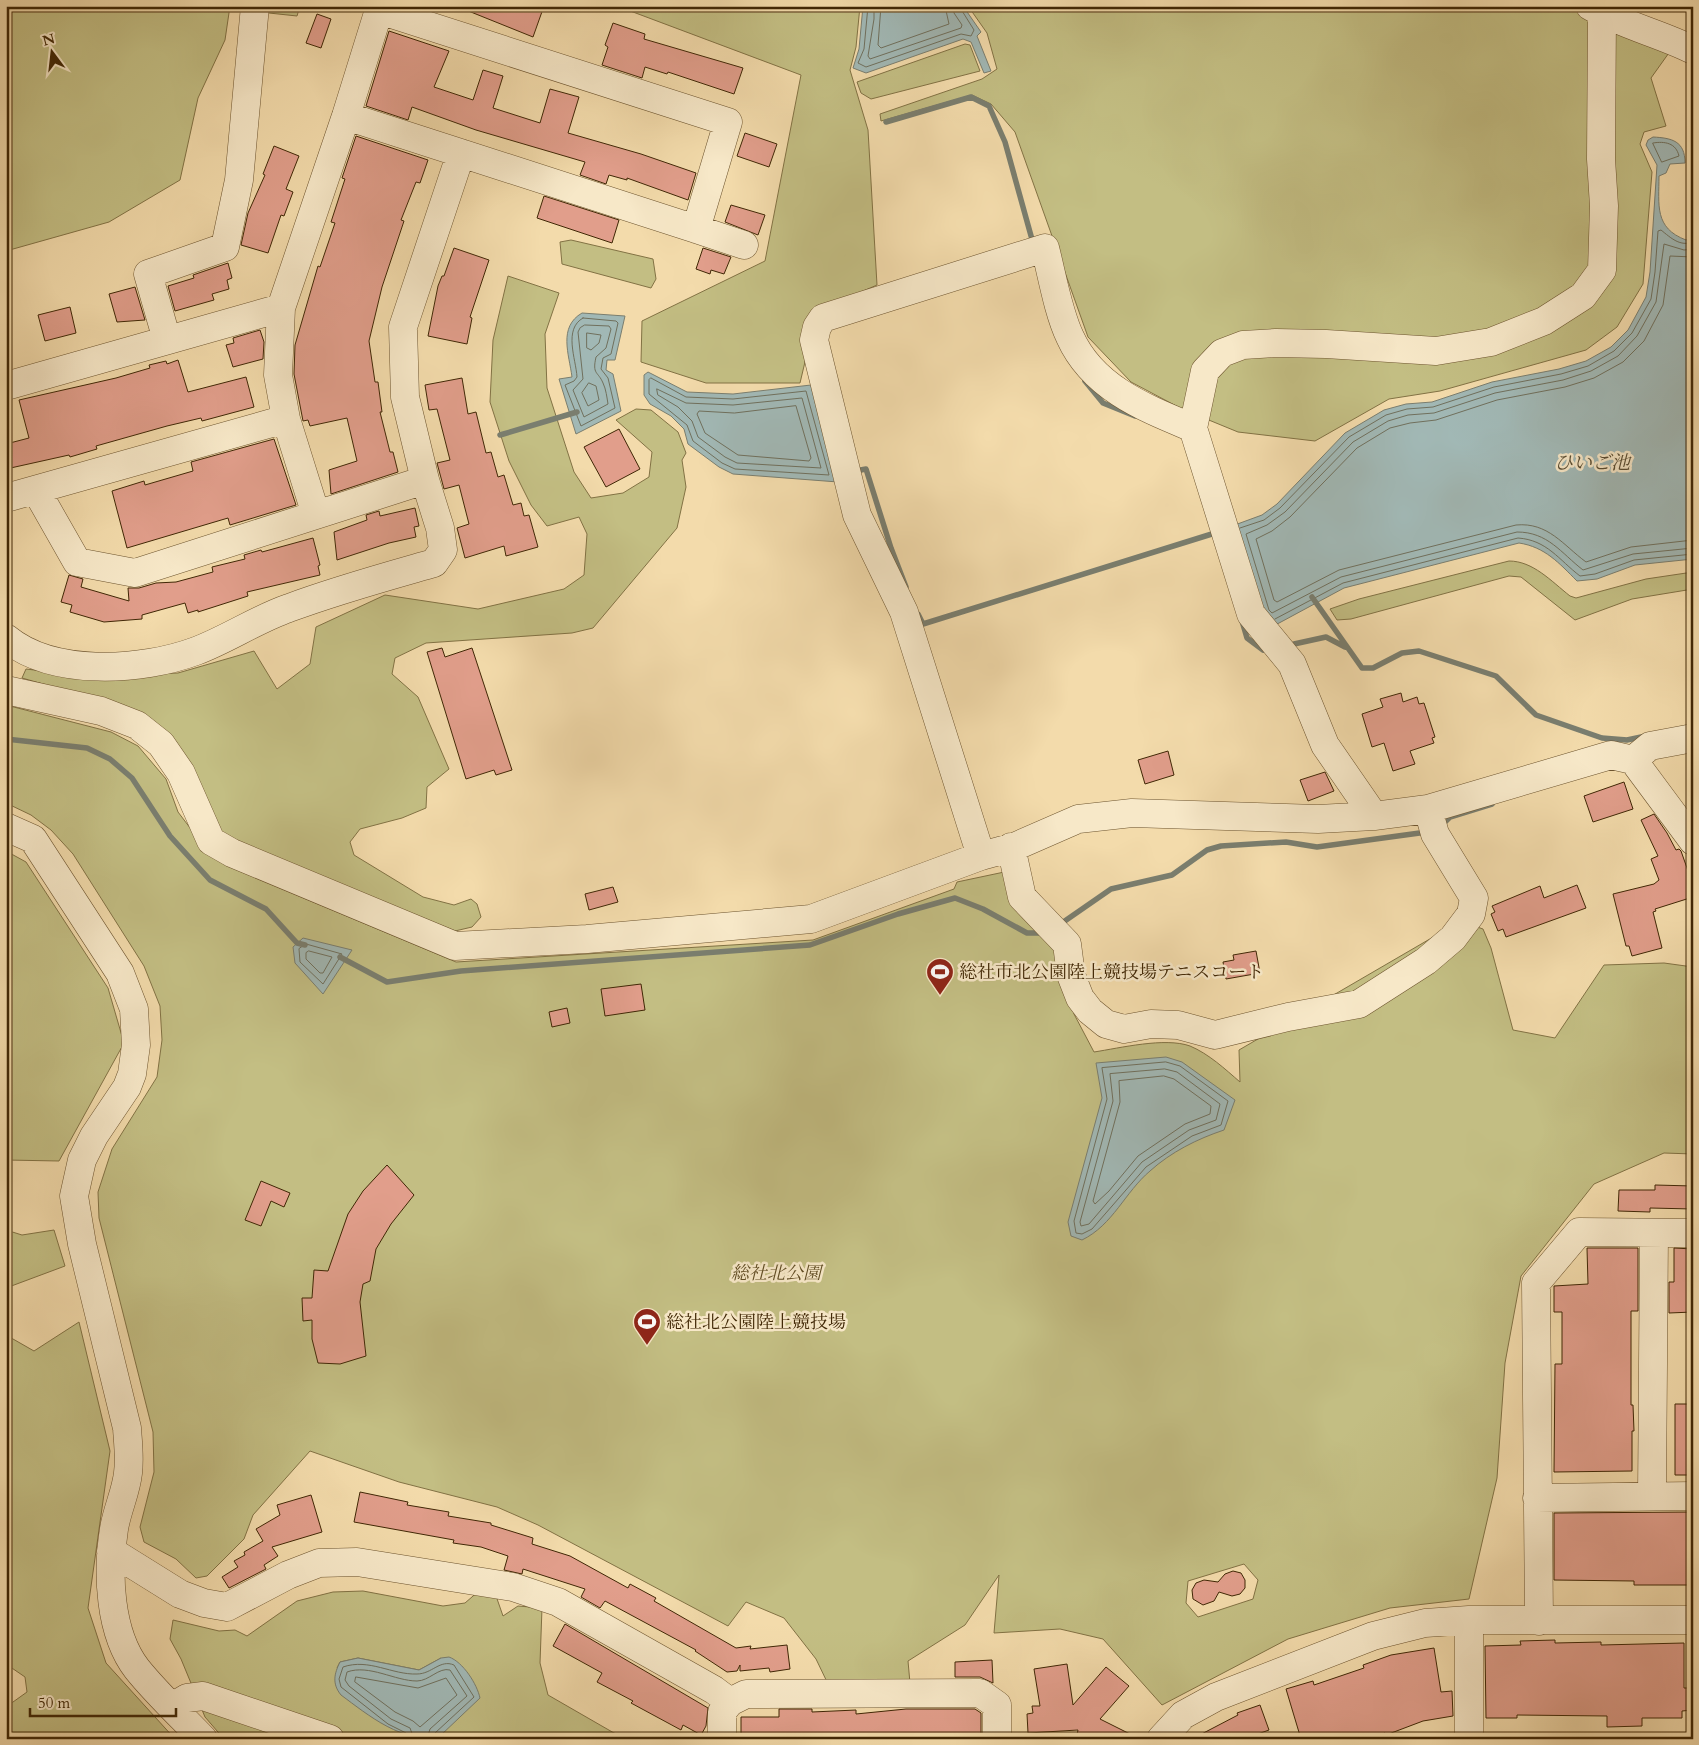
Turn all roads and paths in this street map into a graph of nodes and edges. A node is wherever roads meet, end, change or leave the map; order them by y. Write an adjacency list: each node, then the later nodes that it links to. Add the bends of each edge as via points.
1 (255, 6): 10 (street, via 239,180 225,246 148,274)
2 (379, 8): 5 (street); 7 (street, via 728,122)
3 (1596, 10): 4 (street); 13 (street, via 1604,206 1602,270 1583,296 1544,321 1490,342 1436,351 1316,344 1243,344 1222,353 1205,370)
4 (1693, 50)
5 (346, 116): 6 (street); 9 (street)
6 (461, 153): 7 (street); 14 (street, via 403,328 405,398)
7 (696, 229): 8 (street)
8 (744, 245)
9 (281, 308): 10 (street); 12 (street, via 278,375)
10 (167, 340): 11 (street)
11 (6, 386)
12 (286, 419): 15 (street); 17 (street)
13 (1193, 428): 22 (street, via 1251,614 1292,664 1325,745); 27 (street, via 1123,396 1093,371 1069,336 1045,248 823,318 817,327 814,340 857,515 904,612)
14 (425, 480): 17 (street); 18 (street, via 440,528 443,550 434,563 286,609 195,652 163,661 115,666 72,665 38,657)
15 (36, 490): 16 (street); 17 (street, via 77,562 134,574)
16 (6, 498)
17 (316, 515)
18 (6, 638)
19 (6, 690): 27 (street, via 101,711 137,725 161,744 181,773 211,841 232,853 455,946 587,939 811,919)
20 (1693, 738): 21 (street, via 1650,746)
21 (1622, 757): 23 (street); 25 (street)
22 (1374, 816): 23 (street); 26 (street, via 1318,819 1132,813 1078,819)
23 (1431, 822): 26 (street, via 1474,898 1471,914 1453,938 1426,961 1359,1004 1215,1035 1178,1025 1150,1024 1124,1029 1106,1024 1090,1012 1070,975 1067,944 1022,896)
24 (6, 827): 33 (street, via 33,839 120,973 134,1009 136,1045 132,1074 82,1160 74,1196 82,1244 127,1428 128,1475 114,1526)
25 (1693, 841)
26 (1011, 848): 27 (street)
27 (981, 856)
28 (1654, 1232): 29 (street); 30 (street); 32 (street, via 1580,1232 1536,1283)
29 (1693, 1233)
30 (1652, 1496): 31 (street); 32 (street)
31 (1693, 1496)
32 (1537, 1498): 36 (street)
33 (111, 1551): 37 (street, via 180,1594 227,1607 318,1563 357,1562 513,1587 558,1602); 38 (street, via 110,1588 121,1636 136,1668)
34 (1469, 1620): 36 (street); 43 (street, via 1425,1623 1364,1640 1216,1697 1183,1715); 44 (street)
35 (1693, 1620): 36 (street)
36 (1539, 1621)
37 (730, 1702): 41 (street, via 722,1712); 42 (street, via 746,1694 980,1693 997,1705)
38 (172, 1707): 39 (street); 40 (street, via 187,1698 203,1696)
39 (203, 1739)
40 (330, 1739)
41 (722, 1739)
42 (997, 1739)
43 (1161, 1739)
44 (1469, 1739)

